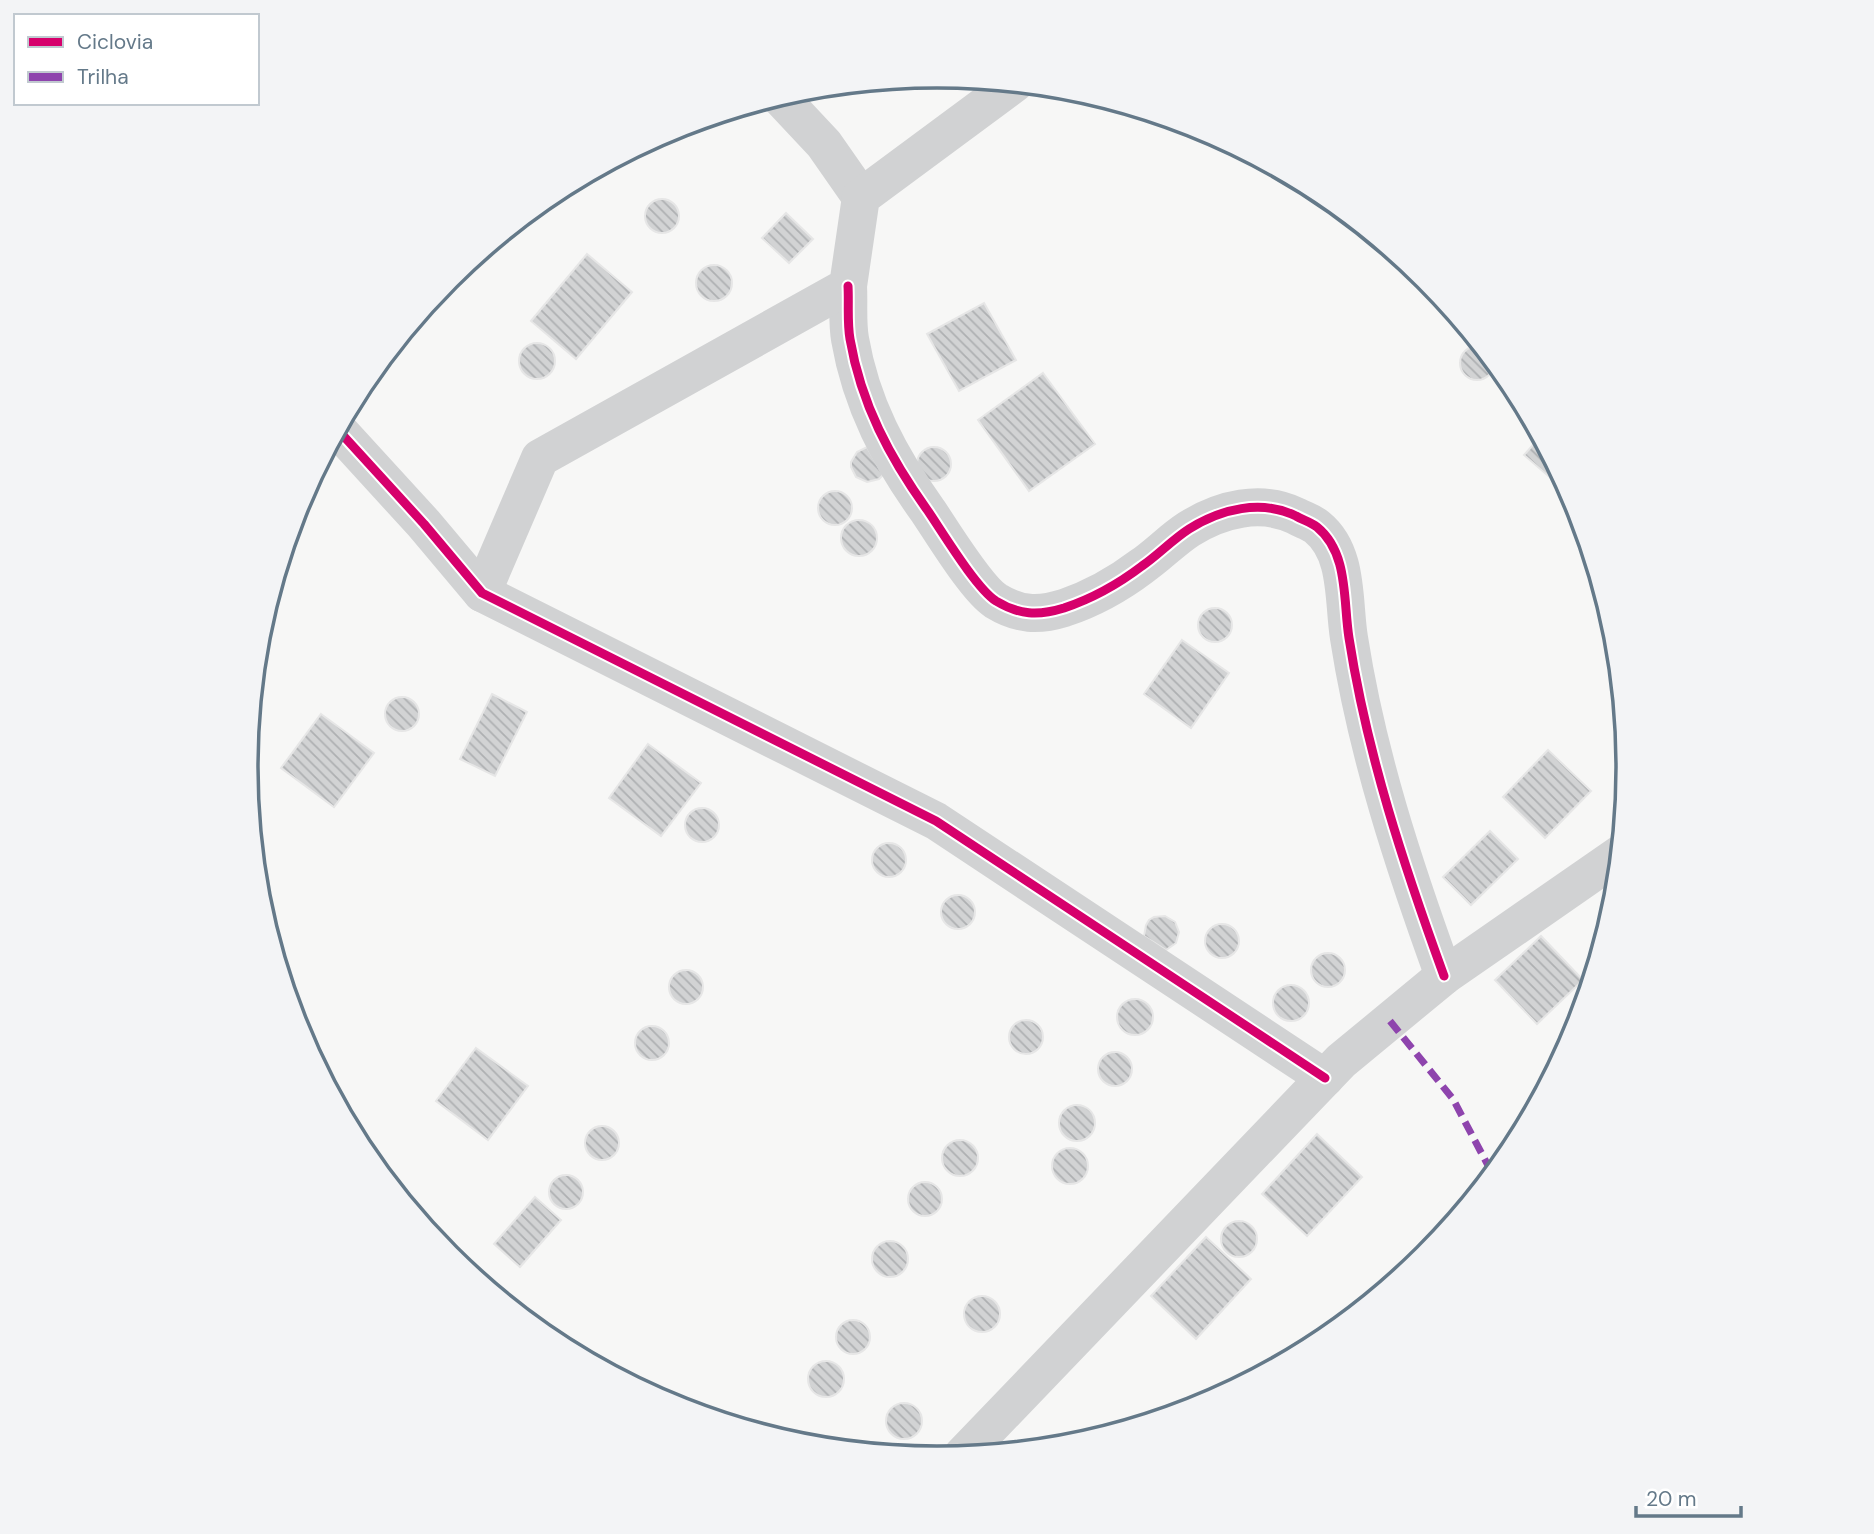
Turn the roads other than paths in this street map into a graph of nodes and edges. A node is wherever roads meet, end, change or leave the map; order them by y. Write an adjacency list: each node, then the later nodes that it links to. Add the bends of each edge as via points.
1 (1004, 91): 3 (street)
2 (787, 105): 3 (street, via 824,144)
3 (861, 197): 4 (street)
4 (849, 286): 6 (street, via 540,458); 8 (street, via 849,337 862,391 880,437 967,569 993,599 1018,613 1049,612 1093,598 1189,529 1232,509 1260,506 1287,512 1316,526 1330,541 1340,563 1354,670 1381,788)
5 (344, 436): 6 (street)
6 (482, 593): 9 (street, via 936,821)
7 (1610, 861): 8 (street)
8 (1444, 976): 9 (street)
9 (1325, 1078): 10 (street)
10 (972, 1445)

